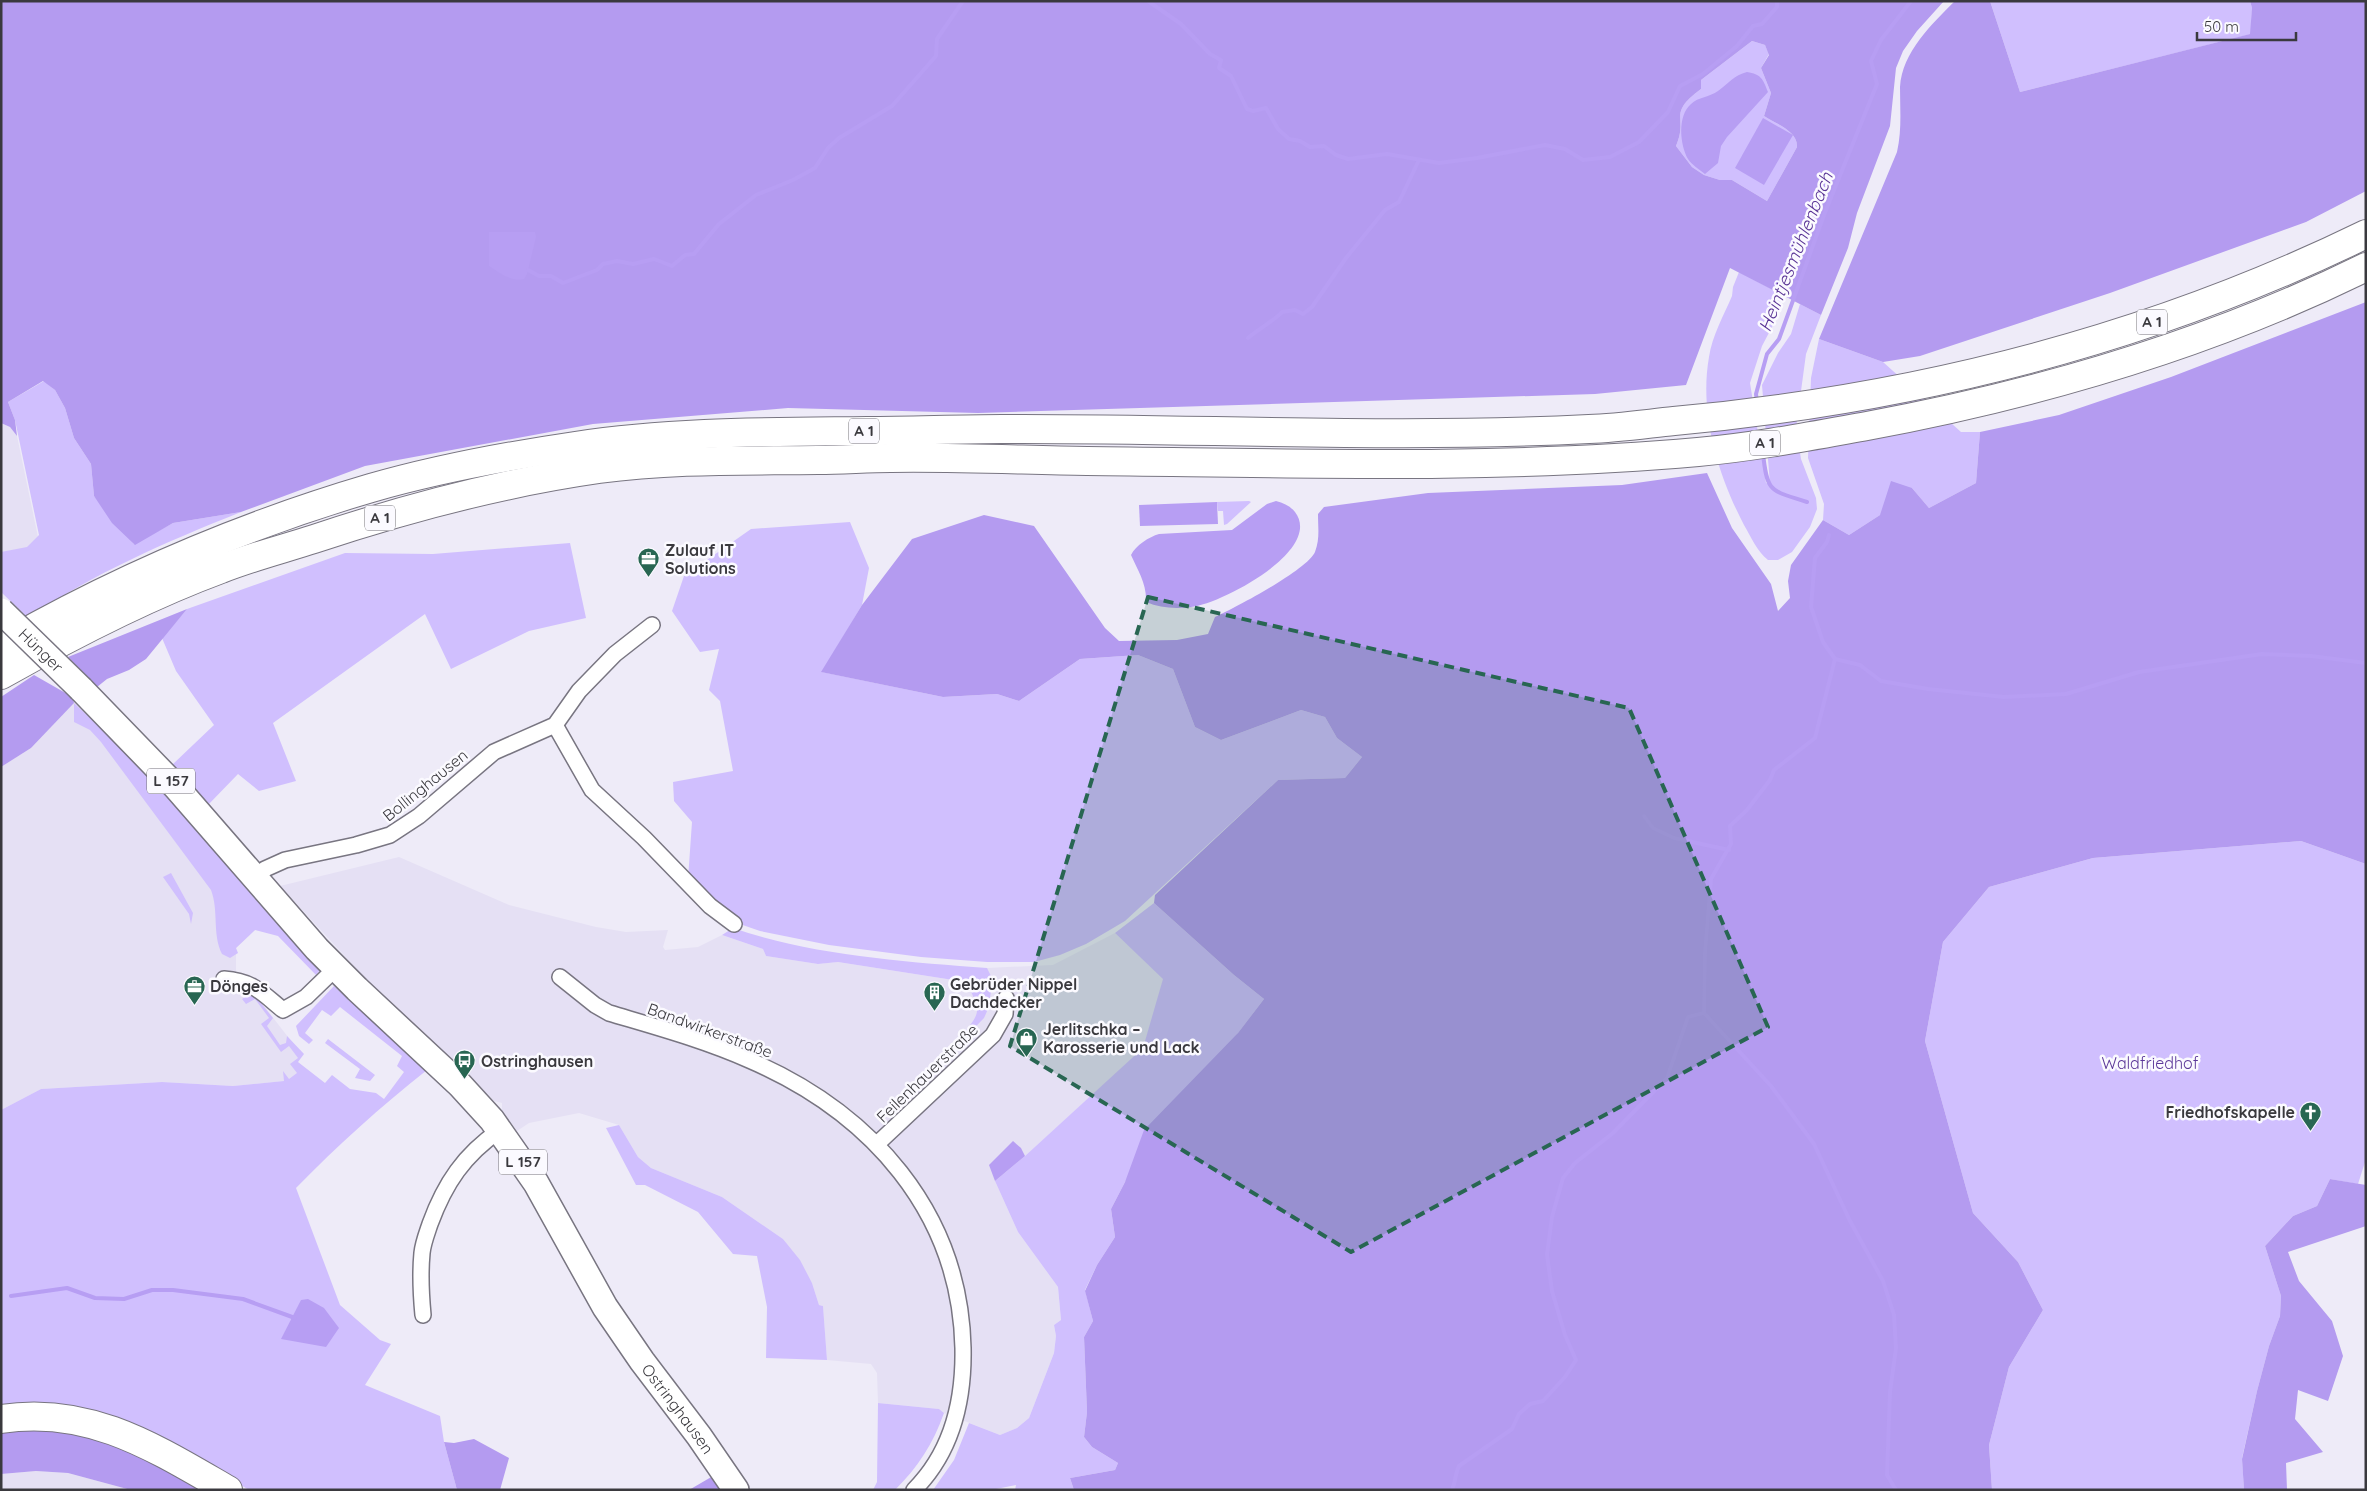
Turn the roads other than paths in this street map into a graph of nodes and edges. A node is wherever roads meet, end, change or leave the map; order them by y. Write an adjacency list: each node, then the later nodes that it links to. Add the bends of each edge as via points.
1 (2366, 234): 5 (highway, A 1, via 2240,290 2046,356 1930,384 1752,414 1590,429 1354,434 1004,429 792,430 667,436 579,445 376,487 313,507 156,566)
2 (2366, 266): 6 (highway, A 1, via 2159,352 2064,383 1958,409 1803,438 1713,450 1569,461 1356,464 895,457 680,461 547,477 415,507 227,566 112,616)
3 (1, 610): 7 (main road, Hünger / L 157, bridge)
4 (652, 626): 8 (street, via 614,654 579,691)
5 (1, 646)
6 (1, 675)
7 (81, 689): 9 (main road, Ostringhausen / L 157, via 176,787)
8 (555, 725): 9 (street, Bollinghausen, via 494,752 419,816 390,835 286,860); 10 (street, via 592,790 710,906)
9 (254, 878): 11 (main road, Ostringhausen / L 157)
10 (734, 924)
11 (336, 968): 13 (street, via 306,997 282,1010 255,987); 15 (main road, Ostringhausen / L 157, via 460,1085)
12 (560, 977): 16 (street, Bandwirkerstraße, via 609,1013 718,1048 777,1073 823,1101)
13 (224, 979)
14 (1006, 998): 16 (street, Feilenhauerstraße, via 1005,1014 993,1035)
15 (500, 1130): 17 (street, via 463,1164 440,1196 422,1251); 20 (main road, Ostringhausen / L 157, via 536,1183 605,1307)
16 (878, 1144): 21 (street, Bandwirkerstraße, via 913,1189 937,1232 956,1289 961,1316 962,1376 955,1420 939,1457)
17 (423, 1315)
18 (1, 1419): 19 (highway, via 50,1417 88,1422 119,1431 154,1447)
19 (228, 1490)
20 (736, 1490)
21 (914, 1490)

